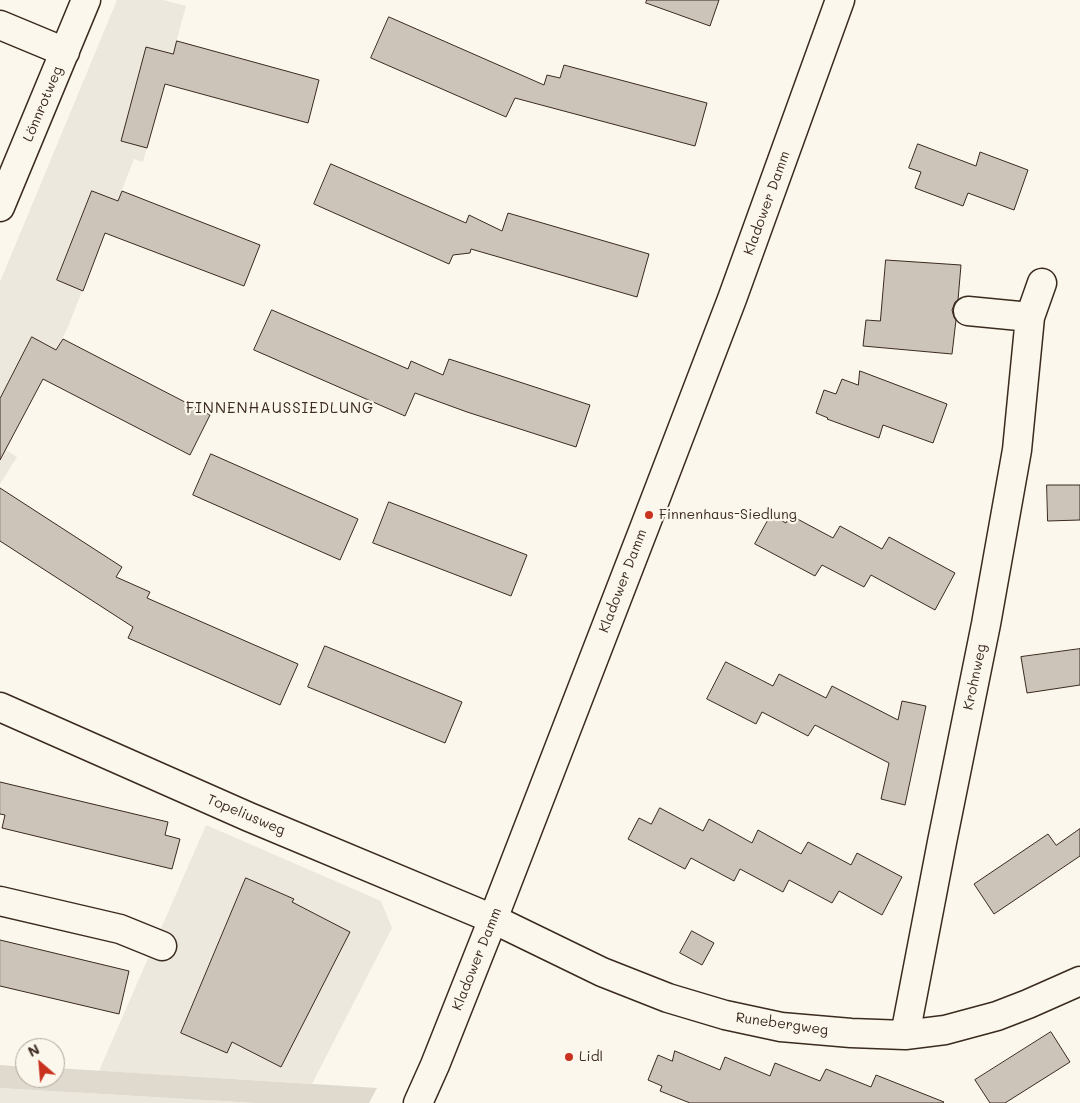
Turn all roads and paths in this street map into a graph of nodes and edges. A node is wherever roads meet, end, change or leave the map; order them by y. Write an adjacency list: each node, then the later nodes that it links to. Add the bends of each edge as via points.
1 (86, 0): 4 (street, Lönnrotweg)
2 (840, 0): 11 (street, Kladower Damm, via 732,299)
3 (0, 25): 4 (street)
4 (65, 52): 5 (street, Lönnrotweg)
5 (0, 207)
6 (1042, 283): 8 (street, Krohnweg)
7 (968, 311): 8 (street)
8 (1030, 317): 14 (street, Krohnweg, via 1013,469 986,624)
9 (0, 707): 11 (street, Topeliusweg, via 249,817)
10 (0, 901): 12 (street, via 120,929)
11 (493, 919): 14 (street, Runebergweg, via 602,972 668,998 724,1015 781,1027); 15 (street, Kladower Damm)
12 (162, 946)
13 (1080, 981): 14 (street, Runebergweg, via 997,1016 945,1030)
14 (905, 1035)
15 (418, 1103)

